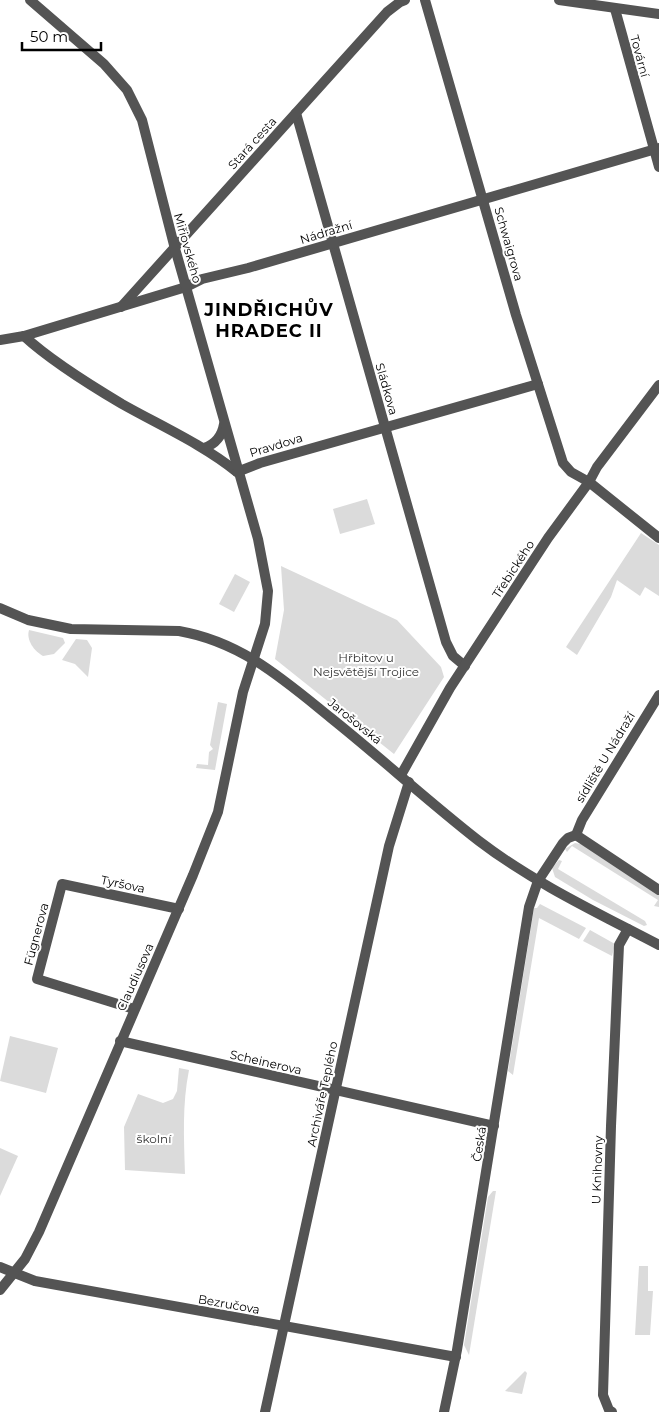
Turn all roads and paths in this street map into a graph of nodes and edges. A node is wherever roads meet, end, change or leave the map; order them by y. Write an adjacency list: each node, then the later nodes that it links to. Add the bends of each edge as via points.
1 (30, 0): 12 (street, Miřiovského, via 104,64 136,105)
2 (425, 0): 10 (street, Schwaigrova)
3 (559, 0): 5 (street)
4 (401, 1): 7 (street, Stará cesta, via 386,12)
5 (615, 9): 6 (street); 8 (street, Tovární)
6 (659, 14)
7 (296, 112): 11 (street, Sládkova); 12 (street, Stará cesta, via 184,238)
8 (657, 149): 9 (street, Tovární); 10 (street, Nádražní)
9 (659, 167)
10 (483, 200): 11 (street, Nádražní); 17 (street, Schwaigrova)
11 (333, 242): 13 (street, Nádražní, via 202,279); 20 (street, Sládkova)
12 (174, 245): 13 (street, Miřiovského); 14 (street, Stará cesta)
13 (186, 287): 14 (street, Nádražní); 19 (street, Miřiovského)
14 (121, 307): 15 (street, Nádražní)
15 (24, 336): 16 (street, Nádražní); 21 (street, via 120,403)
16 (0, 340)
17 (538, 384): 20 (street, Pravdova); 23 (street, Schwaigrova, via 563,463 571,472)
18 (659, 385): 23 (street, Třebického, via 597,466)
19 (224, 423): 21 (street, via 217,441); 22 (street, Miřiovského)
20 (385, 426): 22 (street, Pravdova, via 254,464); 27 (street, Sládkova, via 446,642 453,656)
21 (204, 448): 22 (street)
22 (237, 472): 26 (street, Miřiovského, via 258,539 268,591 265,624)
23 (589, 482): 24 (street); 27 (street, Třebického, via 548,538)
24 (659, 538)
25 (0, 608): 26 (street, Jarošovská, via 28,620 70,629 196,634)
26 (254, 658): 29 (street, Jarošovská); 34 (street, Claudiusova, via 243,692 218,812)
27 (465, 666): 29 (street, Třebického)
28 (659, 695): 30 (street, sídliště U Nádraží)
29 (405, 778): 31 (street, Jarošovská, via 480,841); 39 (street, Archiváře Teplého)
30 (576, 835): 31 (street, sídliště U Nádraží, via 563,843); 33 (street)
31 (538, 881): 35 (street, Jarošovská); 40 (street, Česká, via 529,907)
32 (62, 884): 34 (street, Tyršova); 37 (street, Fügnerova, via 37,980)
33 (659, 890)
34 (179, 909): 37 (street, Claudiusova)
35 (628, 929): 36 (street, Jarošovská); 48 (street, U Knihovny, via 620,944 611,1118 604,1395 608,1410)
36 (659, 945)
37 (134, 1009): 38 (street, Claudiusova)
38 (120, 1041): 39 (street, Scheinerova); 42 (street, Claudiusova, via 39,1232)
39 (336, 1090): 40 (street, Scheinerova); 44 (street, Archiváře Teplého)
40 (494, 1126): 45 (street, Česká)
41 (0, 1267): 42 (street, Bezručova)
42 (15, 1274): 43 (street, Claudiusova); 44 (street, Bezručova, via 35,1281)
43 (0, 1290)
44 (283, 1326): 45 (street, Bezručova); 46 (street, Archiváře Teplého)
45 (456, 1357): 47 (street, Česká)
46 (265, 1412)
47 (444, 1412)
48 (612, 1412)

